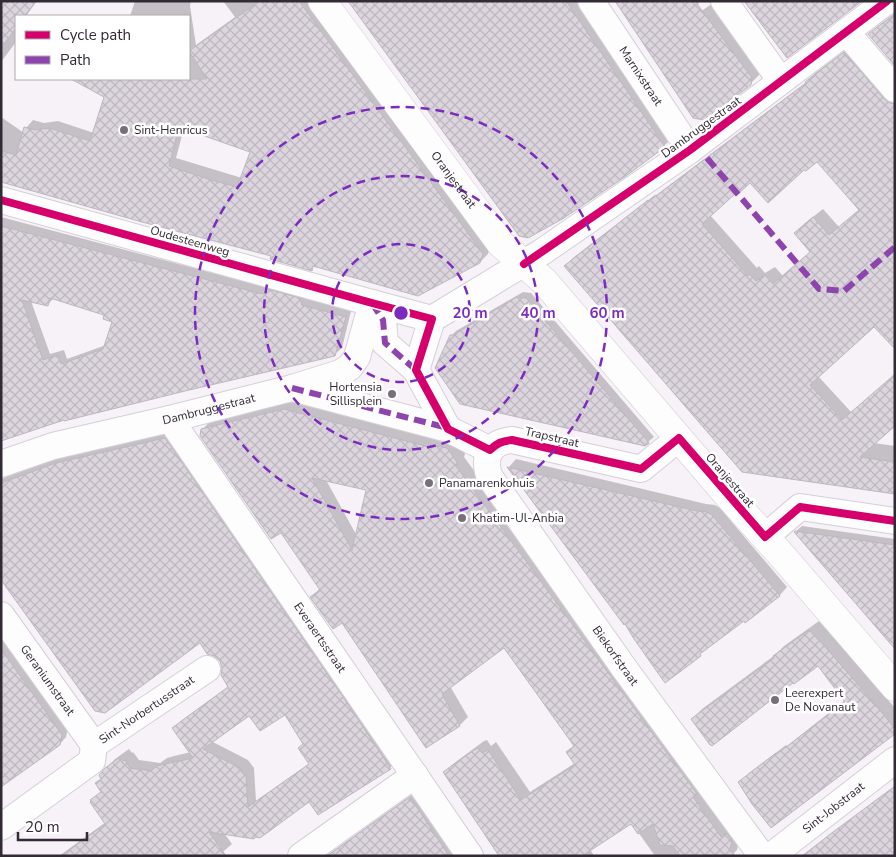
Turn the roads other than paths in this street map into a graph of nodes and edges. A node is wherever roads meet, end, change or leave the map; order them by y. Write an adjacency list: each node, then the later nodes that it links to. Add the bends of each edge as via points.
1 (322, 1): 10 (street, Oranjestraat, via 501,244)
2 (591, 1): 8 (street, Marnixstraat)
3 (724, 1): 6 (street)
4 (887, 1): 5 (street, Dambruggestraat)
5 (846, 32): 6 (street, Dambruggestraat); 7 (street)
6 (782, 81): 8 (street, Dambruggestraat)
7 (895, 89)
8 (690, 150): 10 (street, Dambruggestraat)
9 (1, 200): 11 (street, Oudesteenweg)
10 (524, 264): 12 (street, Dambruggestraat); 17 (street, Oranjestraat, via 544,281)
11 (372, 303): 12 (street); 13 (street, via 383,320 385,343); 14 (street, Dambruggestraat, via 357,357 350,367)
12 (432, 319): 13 (street)
13 (416, 370): 16 (street)
14 (292, 388): 15 (street, Dambruggestraat); 16 (street)
15 (170, 419): 19 (street, Dambruggestraat, via 53,446); 27 (street, Everaertsstraat)
16 (448, 429): 18 (street)
17 (679, 438): 18 (street, Trapstraat, via 641,469 512,440 504,440); 21 (street, Oranjestraat)
18 (490, 450): 31 (street, Biekorfstraat, via 486,469 489,476)
19 (1, 464)
20 (895, 521): 21 (street, via 800,507)
21 (765, 537): 24 (street, Oranjestraat)
22 (1, 615): 25 (street, Geraniumstraat)
23 (207, 669): 25 (street, Sint-Norbertusstraat)
24 (895, 687)
25 (94, 745): 28 (street, Sint-Norbertusstraat, via 92,761)
26 (895, 760): 32 (street, Sint-Jobstraat)
27 (416, 775): 29 (street); 30 (street, Everaertsstraat)
28 (1, 827)
29 (301, 856)
30 (470, 856)
31 (762, 856)
32 (771, 856)

